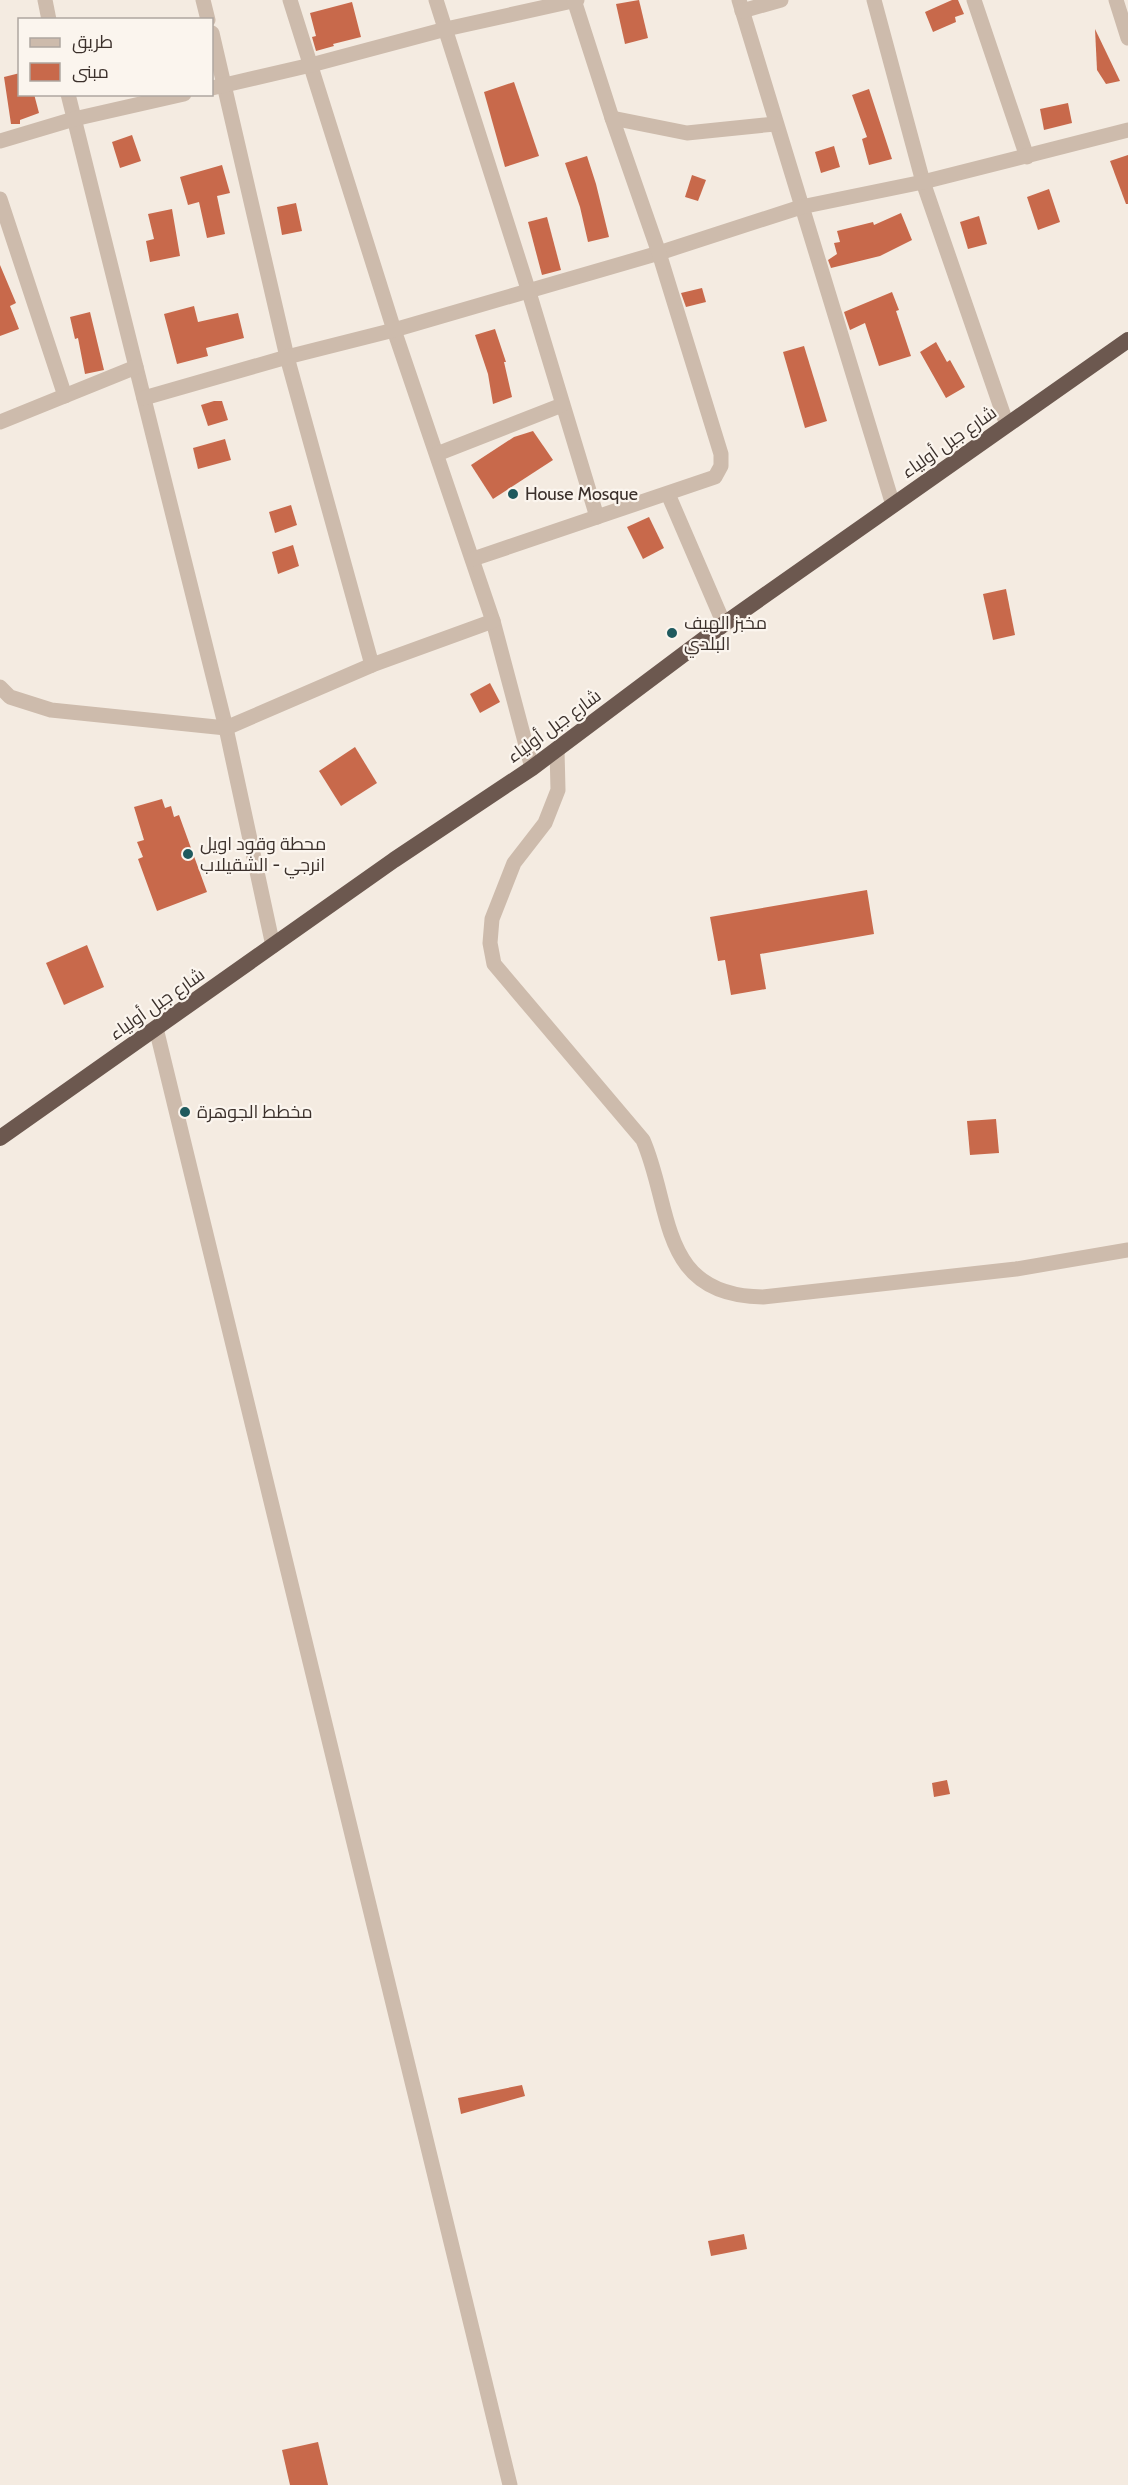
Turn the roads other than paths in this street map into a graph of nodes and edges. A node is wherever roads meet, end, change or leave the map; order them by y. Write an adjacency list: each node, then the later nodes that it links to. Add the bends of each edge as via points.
1 (45, 0): 11 (street)
2 (203, 0): 12 (street)
3 (290, 0): 16 (street)
4 (436, 0): 13 (street)
5 (575, 0): 13 (street); 20 (street)
6 (781, 0): 10 (street)
7 (874, 0): 26 (street)
8 (974, 0): 25 (street)
9 (1116, 0): 14 (street)
10 (740, 5): 22 (street)
11 (50, 18)
12 (208, 18)
13 (446, 29): 16 (street); 30 (street)
14 (1128, 38)
15 (213, 42): 17 (street)
16 (311, 65): 17 (street); 31 (street)
17 (218, 87): 33 (street)
18 (68, 96): 21 (street)
19 (175, 96): 21 (street)
20 (612, 118): 22 (street, via 687,133); 29 (street)
21 (74, 119): 24 (street); 34 (street)
22 (775, 124): 28 (street)
23 (1128, 130): 25 (street)
24 (0, 141)
25 (1027, 157): 26 (street)
26 (923, 182): 28 (street); 39 (street)
27 (0, 199): 35 (street)
28 (801, 207): 29 (street); 42 (street)
29 (659, 252): 30 (street); 41 (street, via 721,454 721,466 715,477)
30 (528, 289): 31 (street); 37 (street)
31 (394, 330): 33 (street); 40 (street)
32 (1128, 340): 39 (highway, شارع جبل أولياء)
33 (287, 357): 36 (street); 47 (street)
34 (136, 367): 35 (street); 36 (street)
35 (65, 396): 38 (street)
36 (144, 398): 49 (street)
37 (562, 405): 40 (street); 43 (street)
38 (0, 422)
39 (1007, 425): 42 (highway, شارع جبل أولياء)
40 (437, 454): 44 (street)
41 (668, 494): 43 (street); 46 (street)
42 (893, 505): 46 (highway, شارع جبل أولياء)
43 (597, 517): 44 (street)
44 (473, 559): 45 (street)
45 (493, 621): 47 (street); 51 (street)
46 (724, 624): 50 (highway, شارع جبل أولياء)
47 (372, 665): 49 (street)
48 (0, 687): 49 (street, via 10,697 51,710)
49 (226, 728): 52 (street)
50 (557, 749): 51 (highway, شارع جبل أولياء); 55 (street, via 558,790 545,823 514,863 492,919 490,943 494,964 643,1140 653,1162 667,1228 678,1254 700,1278 726,1292 763,1297 1016,1269)
51 (532, 768): 52 (highway, شارع جبل أولياء)
52 (273, 946): 53 (highway, شارع جبل أولياء)
53 (156, 1028): 54 (highway, شارع جبل أولياء); 56 (street)
54 (0, 1138)
55 (1128, 1250)
56 (510, 2485)

